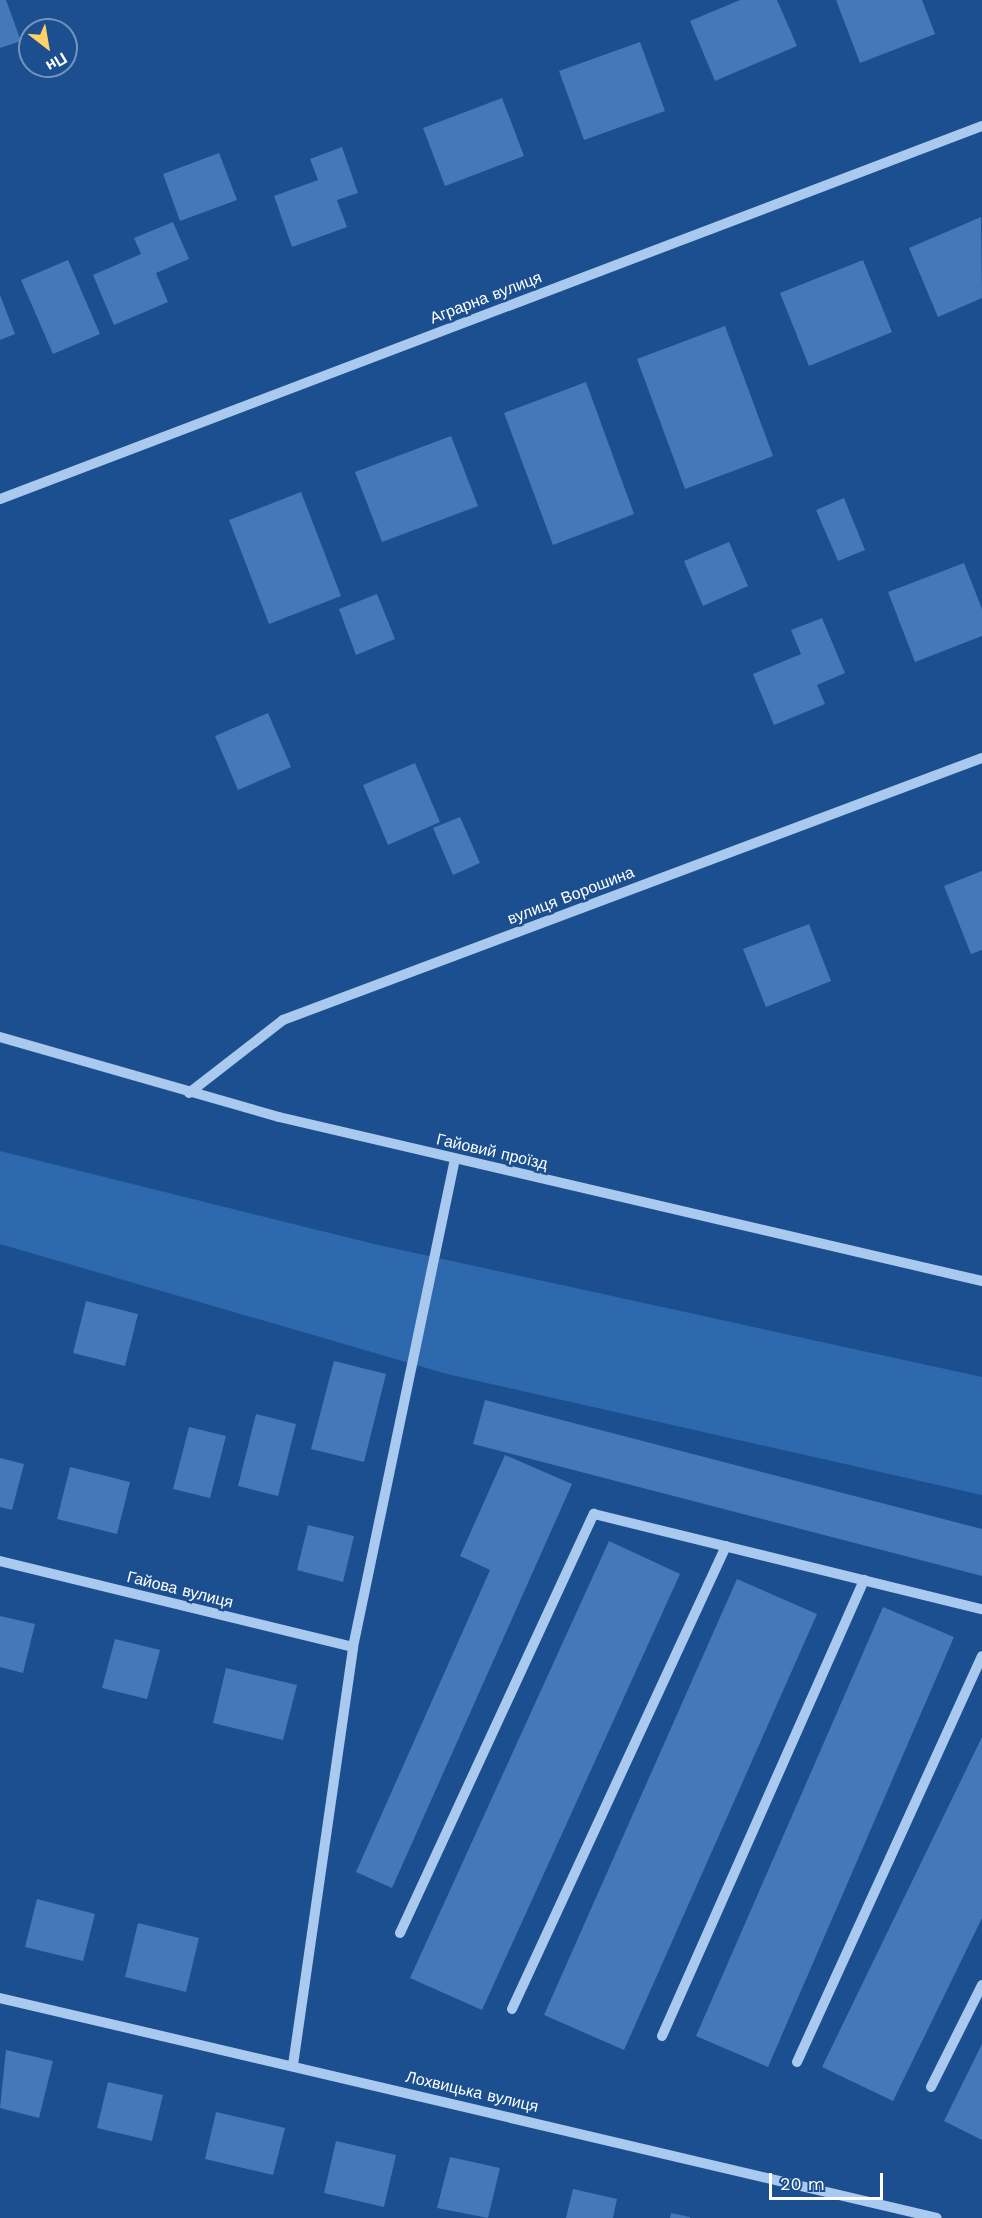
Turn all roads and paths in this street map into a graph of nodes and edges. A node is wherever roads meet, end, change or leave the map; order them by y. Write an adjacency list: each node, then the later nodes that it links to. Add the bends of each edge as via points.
1 (982, 126): 2 (street, Аграрна вулиця)
2 (0, 499)
3 (982, 758): 5 (street, вулиця Ворошина, via 283,1020)
4 (0, 1037): 5 (street, Гайовий проїзд)
5 (189, 1093): 6 (street, Гайовий проїзд)
6 (454, 1159): 7 (street, Гайовий проїзд); 12 (street)
7 (982, 1281)
8 (726, 1546): 10 (street); 14 (street, via 594,1514); 17 (street)
9 (0, 1561): 12 (street, Гайова вулиця)
10 (864, 1580): 11 (street); 18 (street)
11 (982, 1609)
12 (353, 1647): 20 (street)
13 (982, 1656): 19 (street)
14 (400, 1934)
15 (982, 1985): 21 (street)
16 (0, 1998): 20 (street, Лохвицька вулиця)
17 (512, 2009)
18 (662, 2037)
19 (797, 2062)
20 (293, 2065): 22 (street, Лохвицька вулиця)
21 (931, 2087)
22 (937, 2218)

